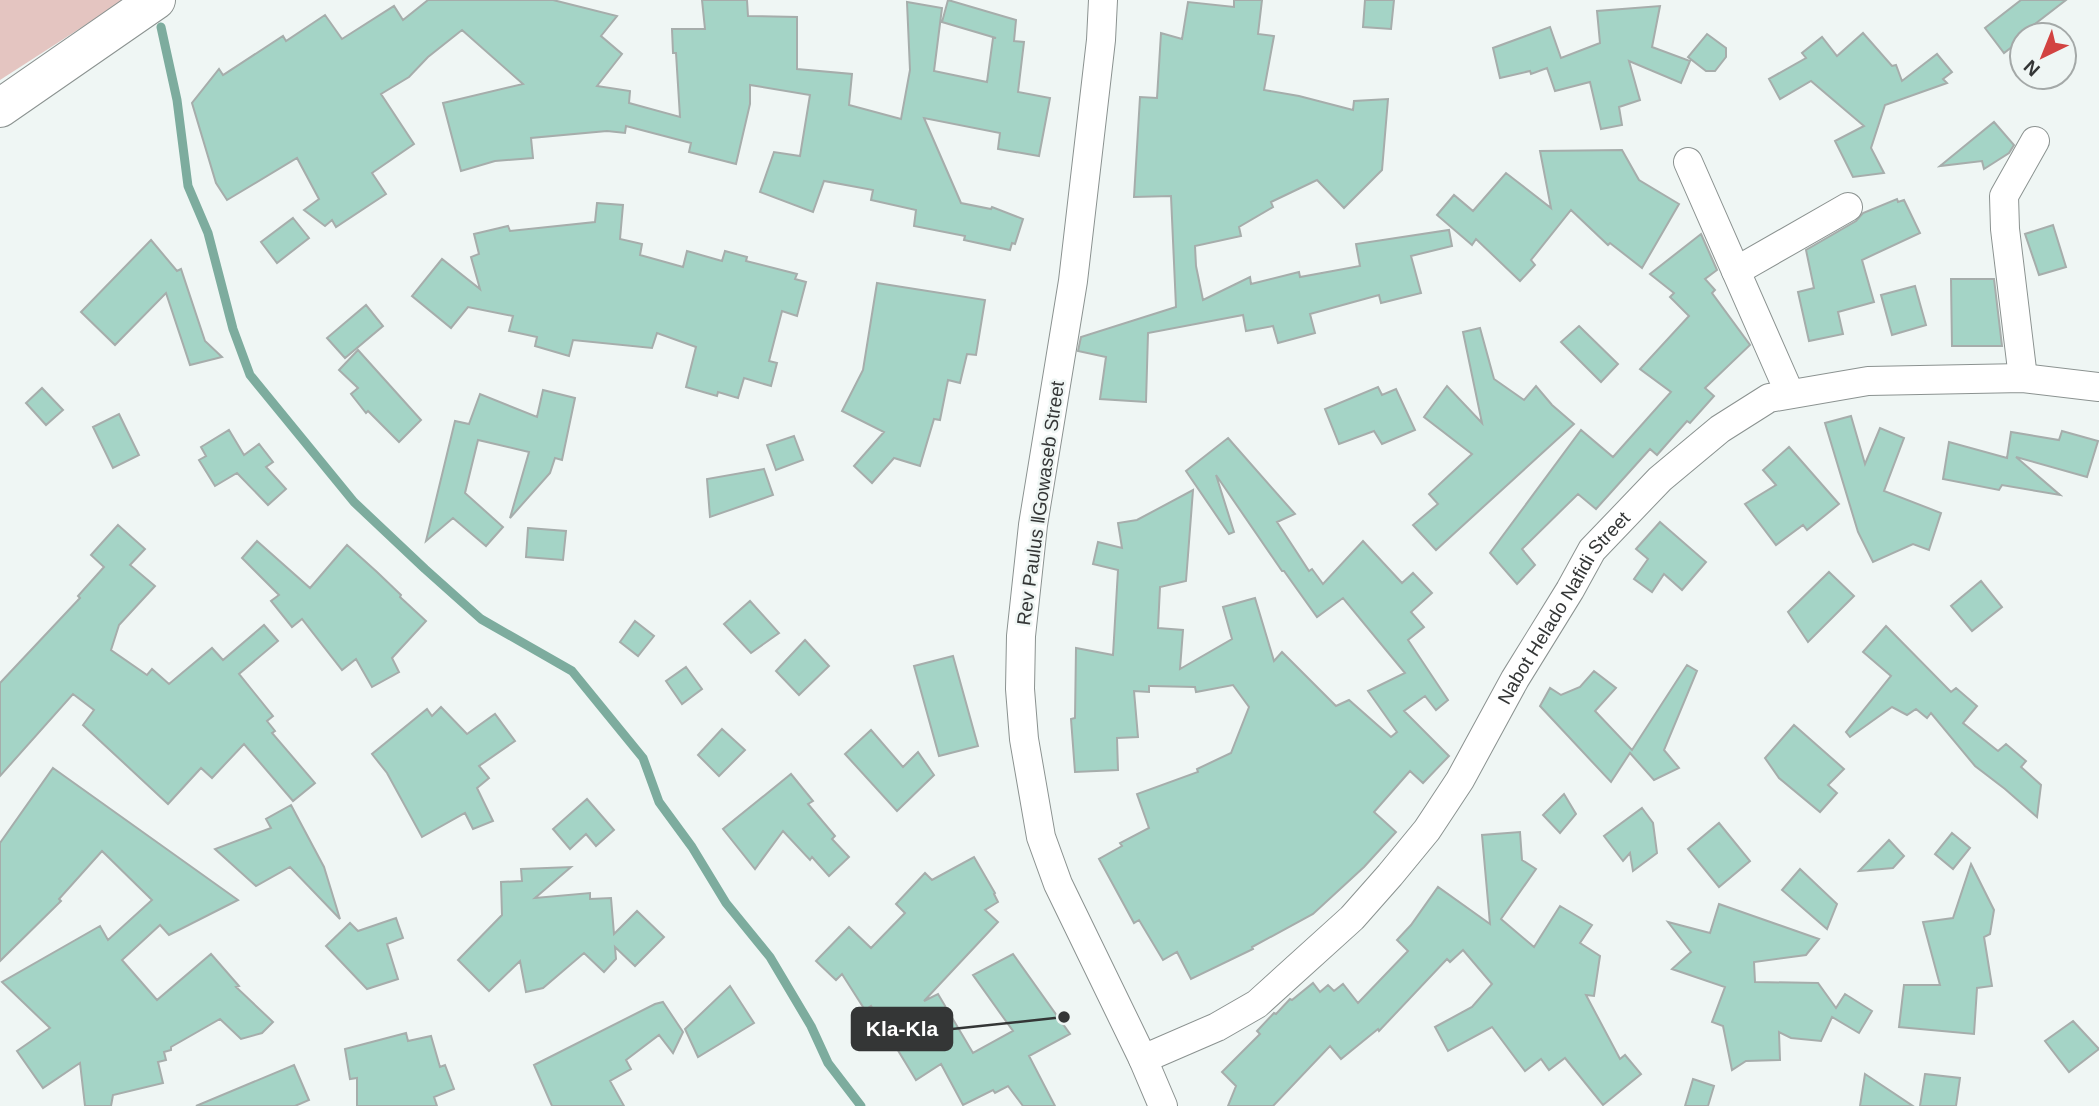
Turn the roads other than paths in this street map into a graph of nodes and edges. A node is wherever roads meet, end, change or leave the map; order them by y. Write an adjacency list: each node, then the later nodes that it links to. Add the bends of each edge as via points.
1 (156, 0): 3 (main road)
2 (1103, 0): 11 (street, Rev Paulus ǁGowaseb Street, via 1073,281 1033,525 1020,689 1041,837 1058,884)
3 (0, 108)
4 (2035, 141): 8 (street, via 2004,196)
5 (1688, 162): 7 (street)
6 (1848, 207): 7 (street)
7 (1736, 271): 10 (street)
8 (2023, 378): 9 (street, Nabot Helado Nafidi Street); 10 (street, Nabot Helado Nafidi Street, via 1868,381)
9 (2099, 387)
10 (1790, 394): 11 (street, Nabot Helado Nafidi Street, via 1769,398 1720,429 1660,479 1592,550 1460,780 1427,830 1352,918 1257,1004)
11 (1143, 1059): 12 (street, Rev Paulus ǁGowaseb Street)
12 (1163, 1106)

